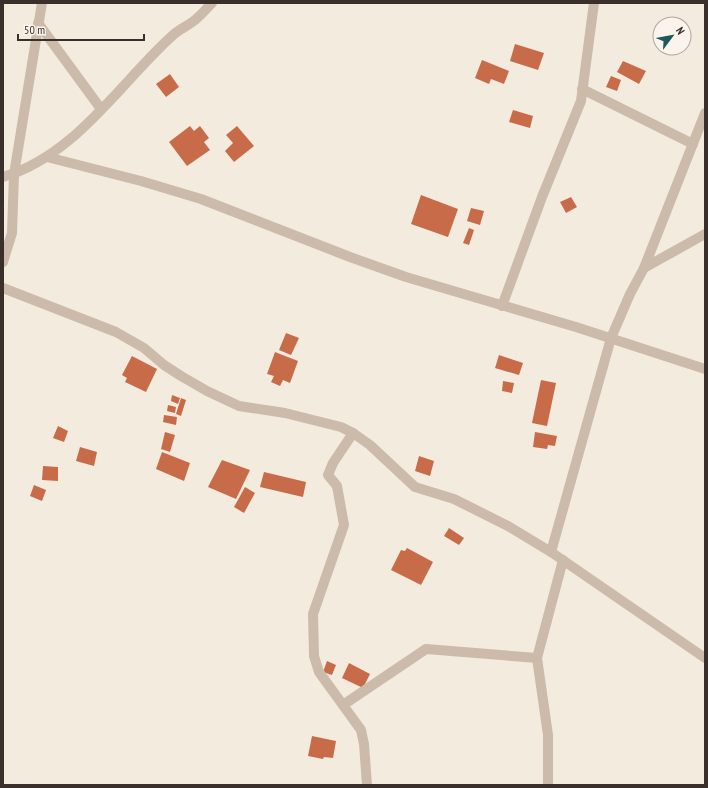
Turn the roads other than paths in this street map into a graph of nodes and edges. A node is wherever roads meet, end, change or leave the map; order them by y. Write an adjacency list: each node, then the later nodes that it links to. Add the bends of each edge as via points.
1 (42, 3): 4 (street)
2 (212, 3): 6 (street, via 194,21 173,34)
3 (594, 3): 5 (street)
4 (38, 23): 6 (street); 10 (street)
5 (582, 90): 8 (street); 16 (street)
6 (101, 109): 9 (street)
7 (705, 113): 8 (street)
8 (693, 144): 14 (street)
9 (47, 157): 10 (street); 16 (street, via 201,199 357,260)
10 (14, 174): 11 (street); 13 (street, via 12,232)
11 (3, 178)
12 (705, 234): 14 (street)
13 (3, 262)
14 (644, 268): 17 (street)
15 (3, 288): 19 (street, via 116,332 144,348 181,376 239,406 285,413 341,427)
16 (502, 306): 17 (street)
17 (611, 338): 18 (street); 20 (street)
18 (705, 369)
19 (353, 433): 20 (street, via 370,445 415,487 454,499 508,526); 24 (street, via 332,463 328,475 337,486 344,524 313,614 313,644 319,672)
20 (551, 552): 21 (street)
21 (564, 560): 22 (street); 23 (street)
22 (537, 658): 24 (street, via 426,649); 26 (street, via 548,734)
23 (705, 658)
24 (343, 705): 25 (street, via 361,730)
25 (367, 785)
26 (548, 785)

